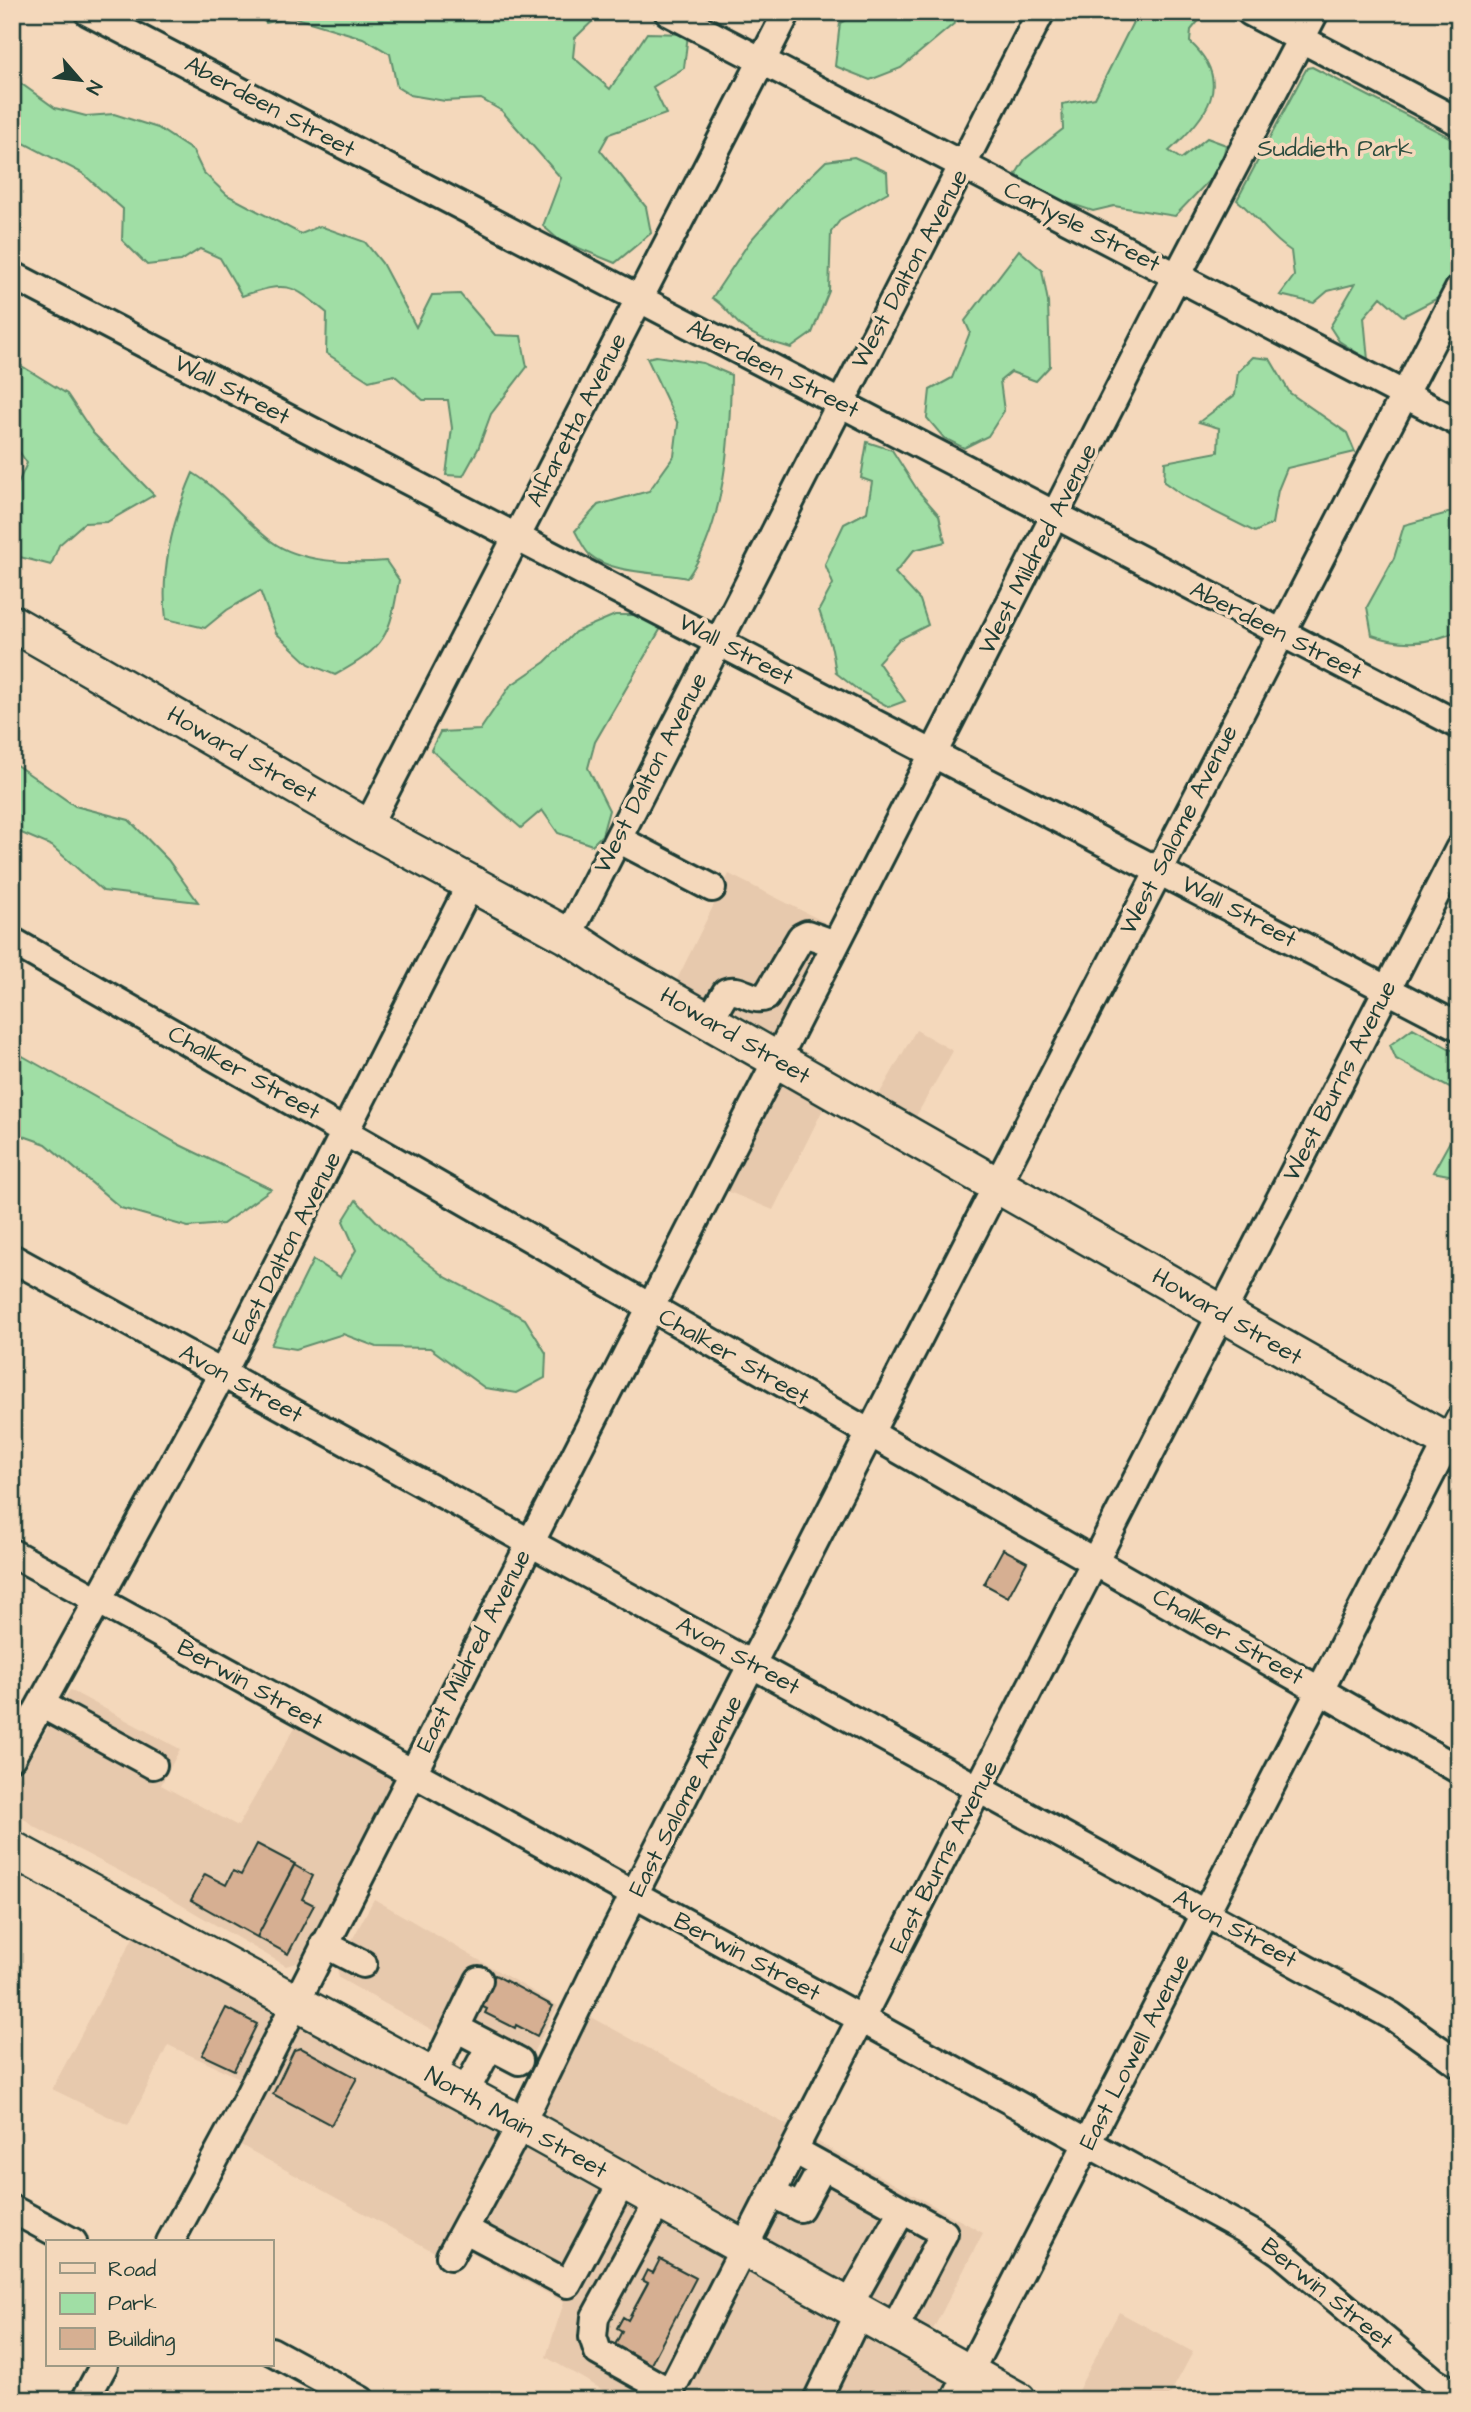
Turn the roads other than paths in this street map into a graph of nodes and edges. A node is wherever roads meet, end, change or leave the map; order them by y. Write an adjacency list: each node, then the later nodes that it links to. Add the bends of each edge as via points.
1 (88, 12): 14 (street, Aberdeen Street)
2 (668, 12): 8 (street, Carlysle Street)
3 (787, 12): 8 (street, Alfaretta Avenue)
4 (1041, 12): 10 (street, West Dalton Avenue)
5 (1250, 12): 7 (street)
6 (1315, 12): 7 (street, West Mildred Avenue)
7 (1303, 40): 9 (street); 12 (street, West Mildred Avenue)
8 (762, 59): 10 (street, Carlysle Street); 14 (street, Alfaretta Avenue)
9 (1459, 122)
10 (964, 166): 12 (street, Carlysle Street); 16 (street, West Dalton Avenue)
11 (12, 275): 19 (street, Wall Street)
12 (1177, 276): 15 (street, Carlysle Street); 18 (street, West Mildred Avenue)
13 (1459, 289): 15 (street, West Salome Avenue)
14 (638, 299): 16 (street, Aberdeen Street); 19 (street, Alfaretta Avenue)
15 (1406, 395): 17 (street, Carlysle Street); 21 (street, West Salome Avenue)
16 (841, 403): 18 (street, Aberdeen Street); 22 (street, West Dalton Avenue)
17 (1459, 423)
18 (1055, 515): 21 (street, Aberdeen Street); 24 (street, West Mildred Avenue)
19 (517, 537): 22 (street, Wall Street); 25 (street, Alfaretta Avenue)
20 (12, 622): 25 (main road, Howard Street)
21 (1281, 632): 23 (street, Aberdeen Street); 28 (street, West Salome Avenue)
22 (719, 641): 24 (street, Wall Street); 26 (street, West Dalton Avenue)
23 (1459, 725)
24 (934, 752): 28 (street, Wall Street); 33 (street, West Mildred Avenue)
25 (367, 827): 29 (main road, Howard Street)
26 (618, 839): 30 (street); 31 (street, West Dalton Avenue)
27 (1459, 849): 34 (street, West Burns Avenue)
28 (1160, 870): 34 (street, Wall Street); 39 (street, West Salome Avenue)
29 (472, 881): 31 (main road, Howard Street); 38 (street, East Dalton Avenue)
30 (712, 888)
31 (568, 936): 35 (main road, Howard Street)
32 (12, 942): 38 (street, Chalker Street)
33 (835, 944): 35 (street, via 814,934 801,937 766,997 726,992); 37 (street, West Mildred Avenue)
34 (1387, 990): 36 (street, Wall Street); 42 (street, West Burns Avenue)
35 (709, 1021): 37 (main road, Howard Street)
36 (1459, 1027)
37 (776, 1059): 39 (main road, Howard Street); 41 (street, East Mildred Avenue)
38 (347, 1131): 41 (street, Chalker Street); 43 (street, East Dalton Avenue)
39 (997, 1185): 42 (main road, Howard Street); 44 (street, East Salome Avenue)
40 (12, 1258): 43 (street, Avon Street)
41 (649, 1308): 44 (street, Chalker Street); 46 (street, East Mildred Avenue)
42 (1221, 1314): 45 (main road, Howard Street); 48 (street, East Burns Avenue)
43 (222, 1374): 46 (street, Avon Street); 49 (street, East Dalton Avenue)
44 (871, 1436): 48 (street, Chalker Street); 50 (street, East Salome Avenue)
45 (1455, 1436): 51 (street, East Lowell Avenue)
46 (529, 1543): 50 (street, Avon Street); 56 (street, East Mildred Avenue)
47 (12, 1553): 49 (street, Berwin Street)
48 (1095, 1561): 51 (street, Chalker Street); 57 (street, East Burns Avenue)
49 (98, 1600): 52 (street, East Dalton Avenue); 56 (street, Berwin Street)
50 (754, 1664): 57 (street, Avon Street); 59 (street, East Salome Avenue)
51 (1321, 1690): 55 (street, Chalker Street); 60 (street, East Lowell Avenue)
52 (41, 1704): 53 (street, East Dalton Avenue); 54 (street)
53 (12, 1757)
54 (153, 1765)
55 (1459, 1770)
56 (411, 1773): 59 (street, Berwin Street); 61 (street, East Mildred Avenue)
57 (980, 1789): 60 (street, Avon Street); 65 (street, East Burns Avenue)
58 (12, 1849): 64 (main road, North Main Street)
59 (635, 1896): 65 (street, Berwin Street); 72 (street, East Salome Avenue)
60 (1206, 1913): 69 (street, Avon Street, via 1392,2016); 73 (street, East Lowell Avenue)
61 (324, 1944): 62 (street); 64 (street, East Mildred Avenue)
62 (363, 1964)
63 (480, 1980): 66 (street)
64 (293, 2003): 70 (main road, North Main Street); 83 (street, East Mildred Avenue)
65 (862, 2019): 73 (street, Berwin Street); 74 (street, East Burns Avenue)
66 (456, 2028): 67 (street); 70 (street)
67 (490, 2046): 68 (street); 71 (street)
68 (519, 2061)
69 (1459, 2064)
70 (432, 2077): 71 (main road, North Main Street)
71 (464, 2094): 72 (main road, North Main Street)
72 (521, 2124): 76 (main road, North Main Street); 81 (street, East Salome Avenue)
73 (1090, 2143): 90 (street, East Lowell Avenue); 92 (street, Berwin Street, via 1280,2252 1434,2381)
74 (794, 2150): 75 (street); 77 (street, East Burns Avenue)
75 (823, 2166): 77 (street, via 800,2208); 80 (street)
76 (622, 2182): 78 (main road, North Main Street); 81 (street, via 568,2284)
77 (772, 2193): 84 (street, East Burns Avenue)
78 (658, 2202): 84 (main road, North Main Street); 91 (street, via 595,2317 593,2337 598,2352)
79 (12, 2209): 82 (street)
80 (902, 2210): 86 (street); 87 (street, via 944,2233)
81 (466, 2230): 85 (street, East Salome Avenue)
82 (69, 2240)
83 (171, 2240)
84 (744, 2248): 86 (main road, North Main Street); 91 (street, East Burns Avenue)
85 (450, 2256)
86 (854, 2310): 87 (main road, North Main Street); 95 (street)
87 (893, 2330): 90 (main road, North Main Street)
88 (273, 2352): 94 (street)
89 (103, 2366): 93 (street)
90 (963, 2386): 96 (main road, North Main Street)
91 (668, 2396)
92 (1459, 2396)
93 (85, 2400)
94 (361, 2400)
95 (817, 2400)
96 (1018, 2400)

